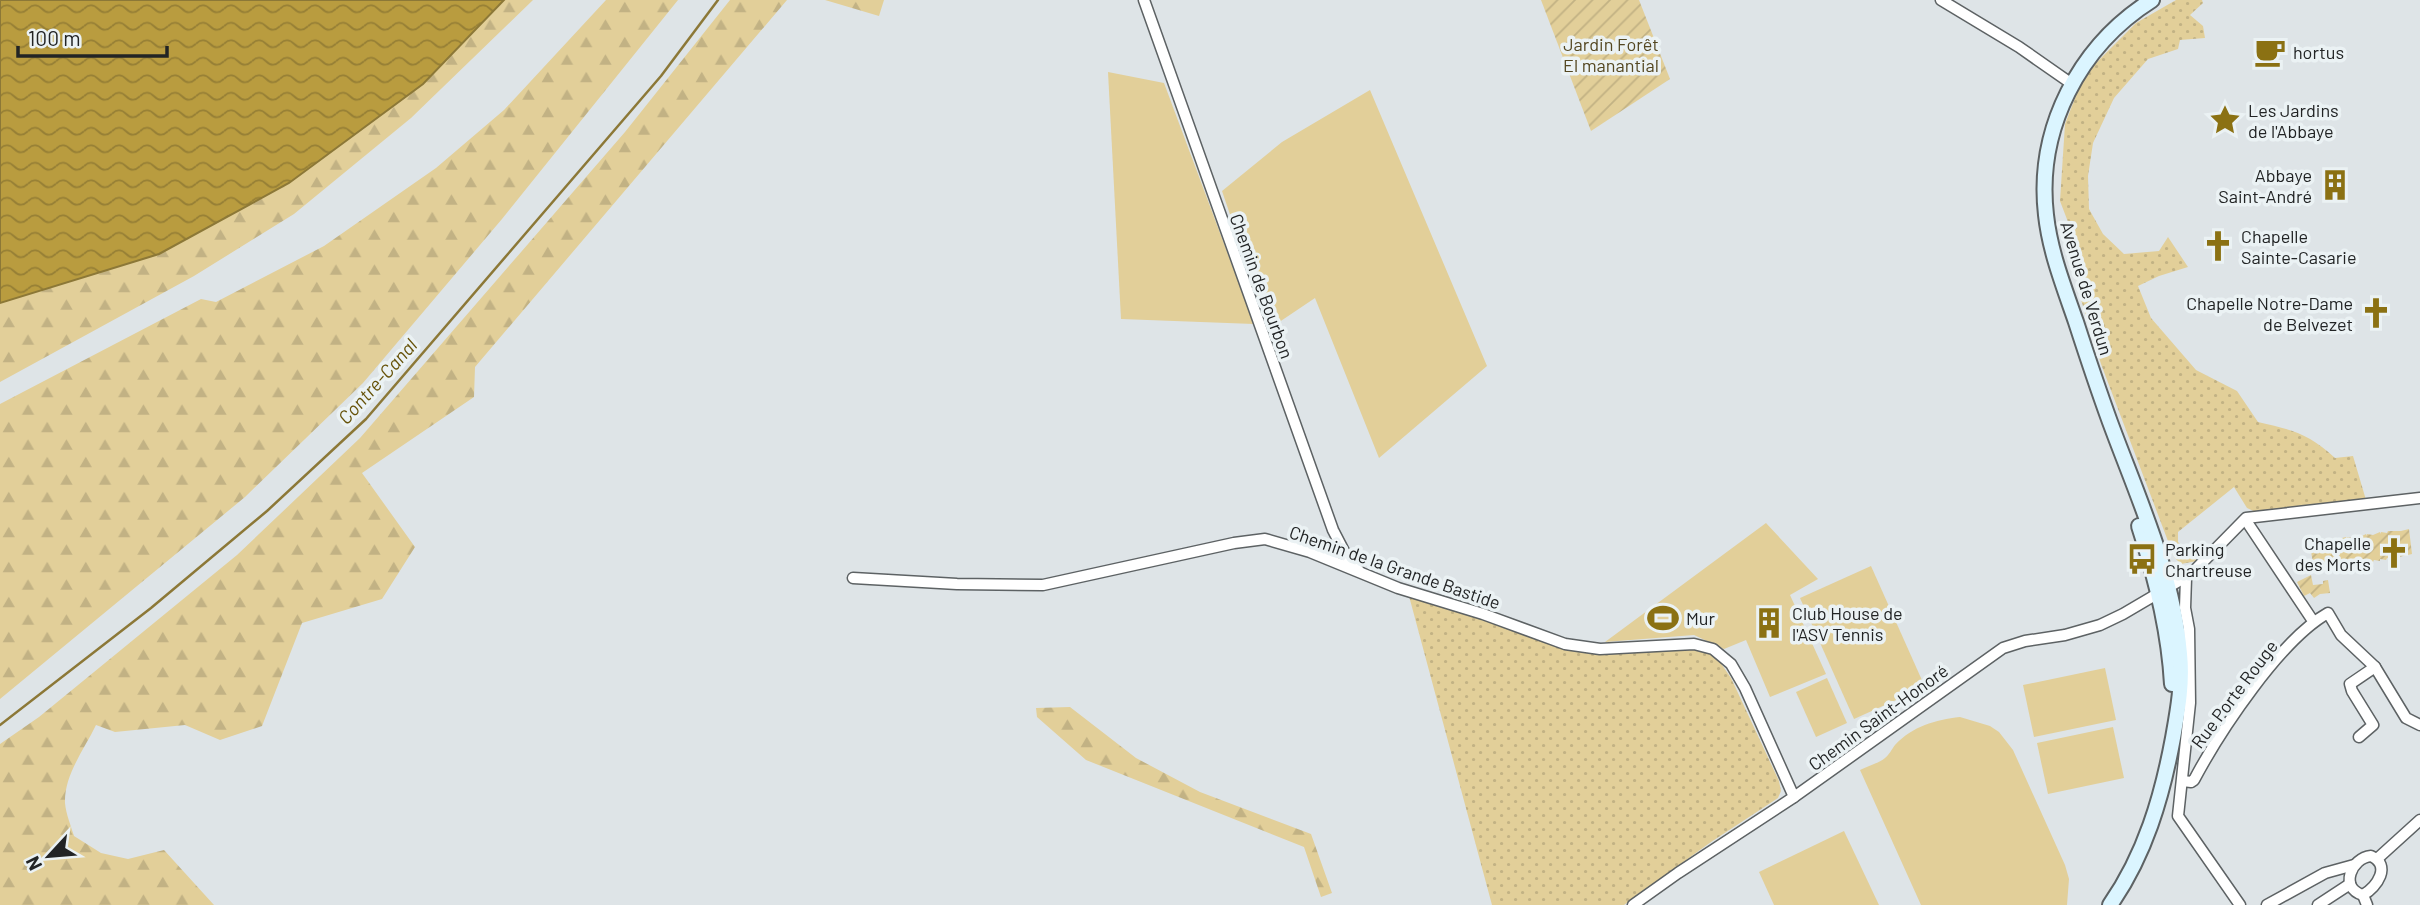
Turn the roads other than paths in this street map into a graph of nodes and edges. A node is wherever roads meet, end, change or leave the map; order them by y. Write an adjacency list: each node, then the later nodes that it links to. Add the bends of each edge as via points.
1 (1941, 0): 4 (street)
2 (2152, 0): 4 (main road, Avenue de Verdun, via 2116,27)
3 (1144, 3): 7 (street, Chemin de Bourbon, via 1333,530)
4 (2072, 84): 10 (main road, Avenue de Verdun, via 2061,104 2048,151 2046,215 2056,265 2145,512)
5 (2420, 498): 9 (street, Chemin Saint-Honoré, via 2246,518)
6 (2249, 525): 11 (street)
7 (1360, 573): 8 (street, Chemin de la Grande Bastide, via 1265,539 1043,585); 16 (street, Chemin de la Grande Bastide, via 1564,644 1600,649 1694,644 1713,649 1731,664 1745,688)
8 (853, 578)
9 (2186, 578): 10 (street, Chemin Saint-Honoré); 15 (street, via 2190,703)
10 (2164, 590): 16 (street, Chemin Saint-Honoré, via 2100,625 2003,648); 20 (main road, Avenue de Verdun, via 2180,652 2182,683 2155,815)
11 (2313, 621): 12 (street, via 2328,613 2341,635); 15 (street, Rue Porte Rouge, via 2268,670 2211,748 2194,780)
12 (2375, 667): 13 (street, via 2406,718); 14 (street, via 2350,684 2374,725)
13 (2420, 725)
14 (2359, 737)
15 (2183, 780): 26 (street, via 2178,816)
16 (1794, 797): 23 (street, Chemin Saint-Honoré)
17 (2416, 823): 18 (street)
18 (2377, 859): 19 (street, via 2365,857); 22 (street, via 2379,880)
19 (2354, 865): 21 (street); 27 (street, via 2325,873)
20 (2127, 876): 24 (main road, Avenue de Verdun); 25 (main road, Avenue de Verdun)
21 (2350, 884): 22 (street); 28 (street)
22 (2365, 900)
23 (1633, 905)
24 (2103, 905)
25 (2110, 905)
26 (2240, 905)
27 (2267, 905)
28 (2318, 905)

